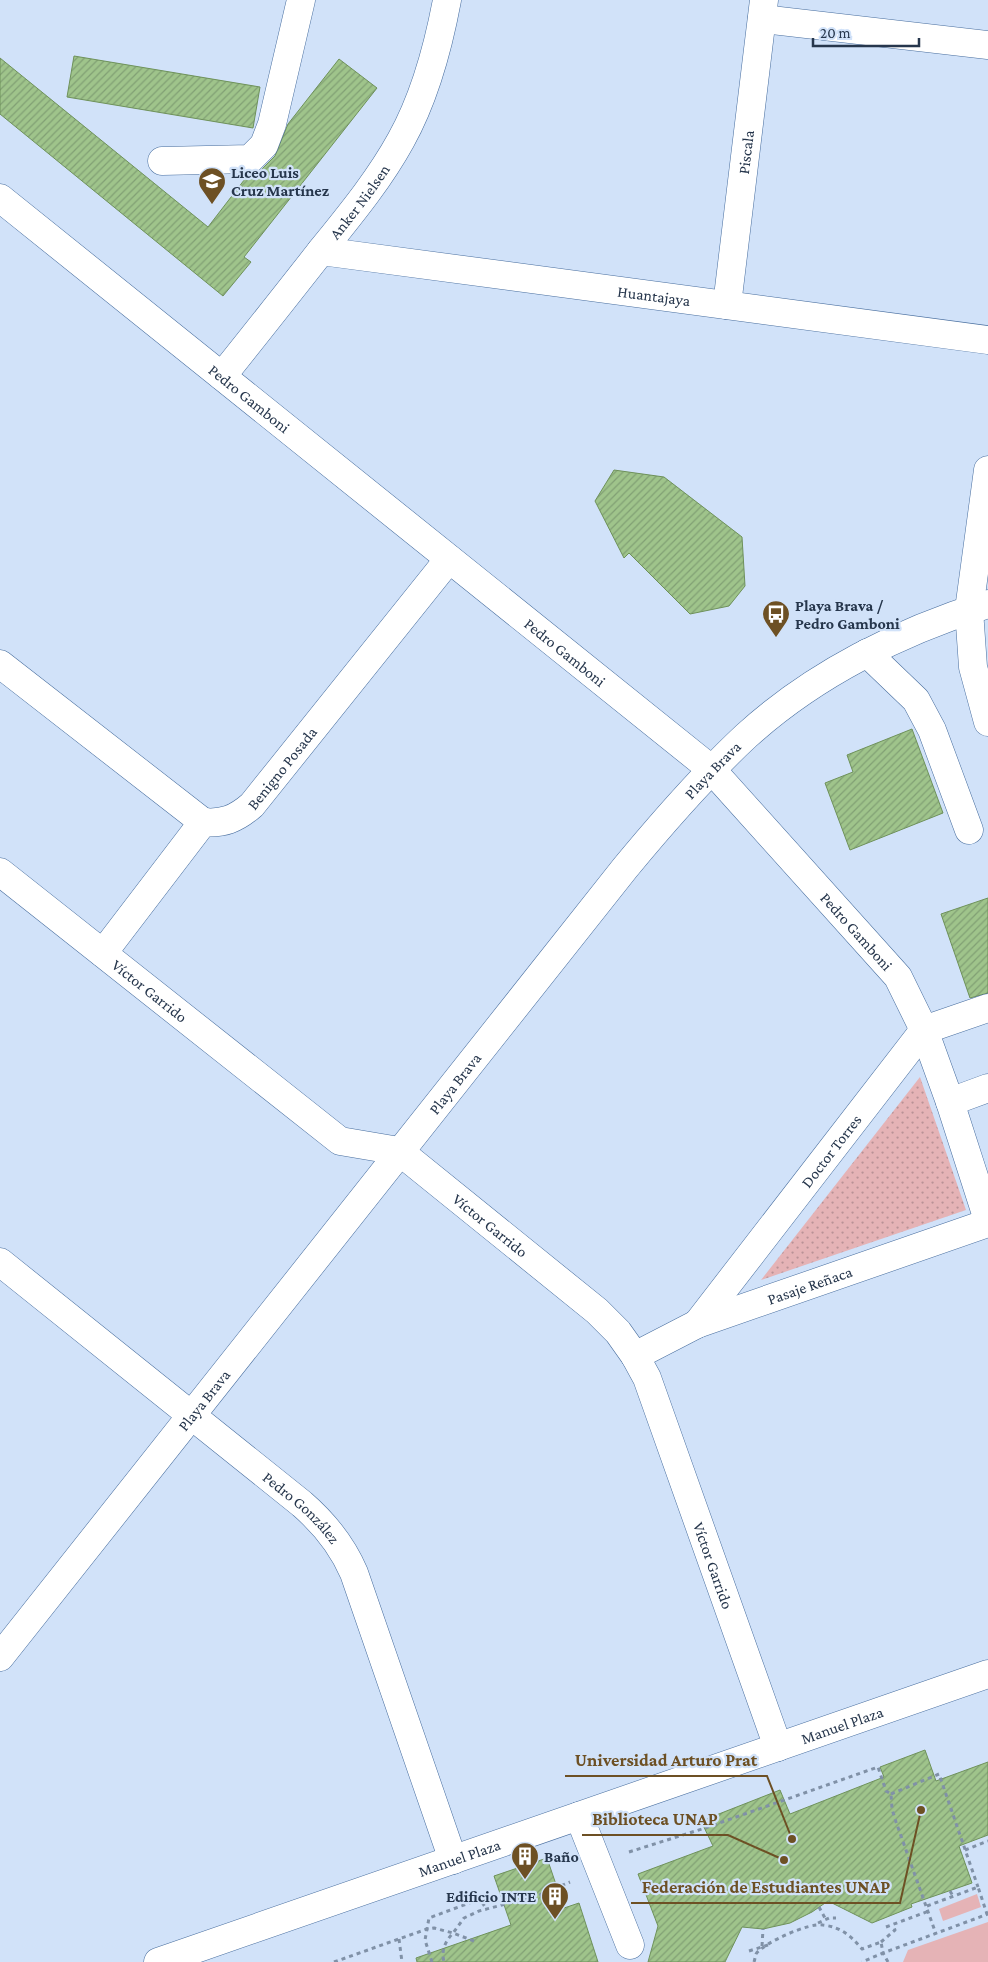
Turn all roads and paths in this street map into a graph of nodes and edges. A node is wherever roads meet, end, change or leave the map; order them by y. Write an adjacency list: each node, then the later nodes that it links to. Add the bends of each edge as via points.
1 (301, 0): 5 (street, via 272,124 264,145 250,159)
2 (447, 0): 7 (street, Anker Nielsen, via 432,66 401,140 382,172)
3 (763, 10): 4 (street); 8 (street, Piscala)
4 (988, 46)
5 (162, 161)
6 (0, 198): 10 (street, Pedro Gamboni)
7 (321, 252): 8 (street, Huantajaya); 10 (street, Anker Nielsen)
8 (727, 305): 9 (street, Huantajaya)
9 (988, 340)
10 (222, 376): 12 (street, Pedro Gamboni)
11 (988, 470): 13 (street)
12 (450, 559): 17 (street, Pedro Gamboni); 18 (street, Benigno Posada, via 252,805 229,821)
13 (978, 607): 14 (street, Playa Brava); 16 (street, via 973,668)
14 (867, 653): 17 (street, Playa Brava, via 786,704); 19 (street, via 916,700 932,730)
15 (0, 664): 18 (street)
16 (988, 722)
17 (711, 769): 23 (street, Pedro Gamboni, via 898,977); 26 (street, Playa Brava, via 625,868)
18 (203, 822): 21 (street)
19 (970, 830)
20 (0, 872): 21 (street, Víctor Garrido)
21 (102, 953): 26 (street, Víctor Garrido, via 340,1141)
22 (988, 1008): 23 (street)
23 (924, 1030): 25 (street, Pedro Gamboni); 29 (street, Doctor Torres)
24 (988, 1088): 25 (street)
25 (950, 1102): 27 (street, Pedro Gamboni)
26 (399, 1151): 30 (street, Víctor Garrido, via 572,1289 618,1332); 31 (street, Playa Brava)
27 (988, 1222): 29 (street, Pasaje Reñaca)
28 (0, 1262): 31 (street, Pedro González)
29 (697, 1324): 30 (street, Pasaje Reñaca)
30 (635, 1356): 34 (street, Víctor Garrido, via 648,1378)
31 (191, 1414): 32 (street, Playa Brava); 39 (street, Pedro González, via 320,1520 346,1555)
32 (0, 1657)
33 (988, 1674): 34 (street, Manuel Plaza)
34 (778, 1747): 36 (street, Manuel Plaza)
35 (891, 1794): 38 (path, via 939,1774); 40 (path, via 886,1791 878,1767 613,1857 618,1870); 44 (path, via 896,1822)
36 (579, 1816): 39 (street, Manuel Plaza); 40 (street)
37 (988, 1841): 38 (path)
38 (965, 1850): 41 (path)
39 (453, 1860): 66 (street, Manuel Plaza)
40 (591, 1863): 46 (path, via 537,1896); 61 (street)
41 (978, 1887): 43 (path); 48 (path)
42 (950, 1891): 43 (path)
43 (953, 1896): 44 (path)
44 (928, 1906): 47 (path)
45 (819, 1907): 50 (path)
46 (487, 1910): 54 (path, via 480,1899 429,1918); 56 (path, via 464,1918)
47 (929, 1911): 52 (path); 57 (path)
48 (988, 1914): 57 (path)
49 (836, 1918): 50 (path)
50 (826, 1920): 51 (path)
51 (817, 1924): 60 (path, via 840,1929 862,1949); 62 (path)
52 (893, 1925): 53 (path); 60 (path, via 895,1930)
53 (886, 1927)
54 (427, 1929): 56 (path); 58 (path); 69 (path, via 426,1940)
55 (763, 1929): 63 (path)
56 (453, 1933): 59 (path); 70 (path, via 445,1942)
57 (936, 1934): 65 (path)
58 (399, 1940): 67 (path); 68 (path)
59 (474, 1941)
60 (881, 1942): 65 (path)
61 (630, 1945)
62 (770, 1945): 63 (path); 71 (path, via 757,1954)
63 (762, 1946): 64 (path)
64 (750, 1951)
65 (883, 1953): 72 (path); 73 (path)
66 (158, 1962)
67 (334, 1962)
68 (402, 1962)
69 (432, 1962)
70 (444, 1962)
71 (754, 1962)
72 (862, 1962)
73 (888, 1962)

